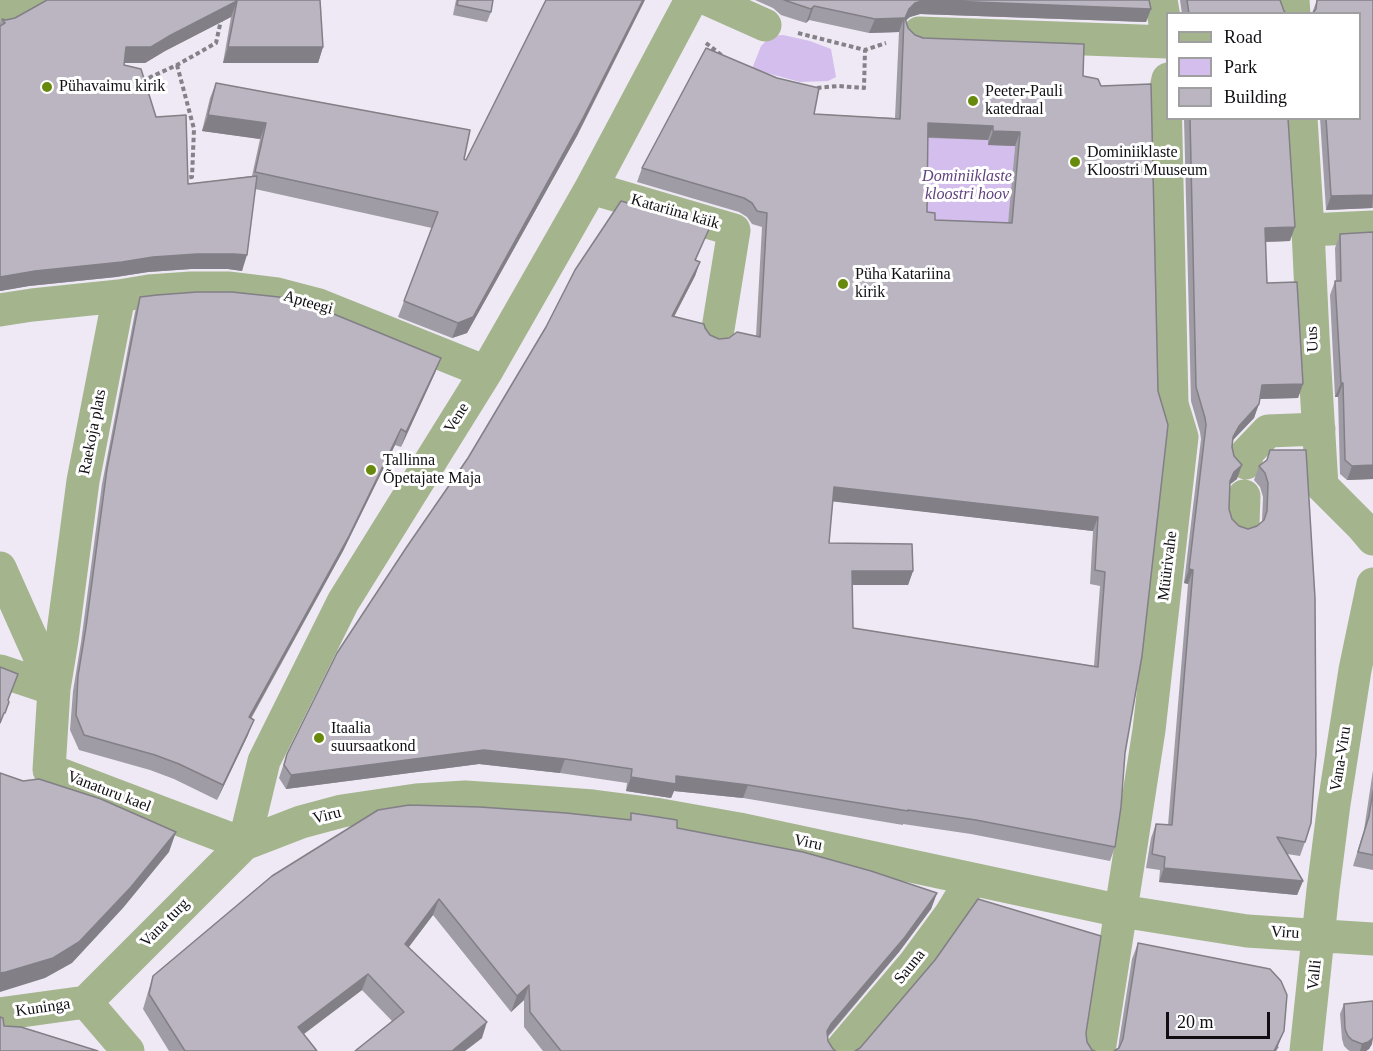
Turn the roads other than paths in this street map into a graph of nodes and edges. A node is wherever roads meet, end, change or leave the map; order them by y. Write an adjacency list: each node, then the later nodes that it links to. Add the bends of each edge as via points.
1 (32, 0): 5 (street)
2 (691, 0): 12 (street, Vene)
3 (710, 0): 6 (street)
4 (1161, 0): 8 (street)
5 (0, 17)
6 (765, 25)
7 (919, 33): 9 (street)
8 (1166, 34)
9 (1166, 41)
10 (1166, 86): 28 (street, Müürivahe, via 1172,404 1182,437 1149,730)
11 (1301, 120): 14 (street, Uus)
12 (591, 188): 17 (street, Katariina käik, via 734,230); 18 (street, Vene)
13 (1373, 227): 14 (street)
14 (1308, 230): 19 (street, Uus)
15 (119, 296): 16 (street); 18 (street, Apteegi, via 191,288 277,294 339,312); 25 (street, Raekoja plats, via 83,482)
16 (0, 310)
17 (717, 335)
18 (486, 372): 26 (street, Vene, via 343,602 264,761)
19 (1319, 429): 20 (street, via 1268,431 1247,453); 21 (street, Uus, via 1322,486)
20 (1246, 463)
21 (1373, 539)
22 (0, 568): 25 (street)
23 (1373, 584): 29 (street, Vana-Viru, via 1334,804)
24 (0, 671): 25 (street)
25 (54, 689): 26 (street, Vanaturu kael, via 35,777)
26 (244, 844): 27 (street, Viru, via 342,811 416,800 475,798 671,816); 31 (street, Vana turg)
27 (972, 879): 28 (street, Viru); 34 (street, Sauna, via 914,964)
28 (1121, 911): 29 (street, Viru, via 1247,931); 35 (street, Müürivahe)
29 (1319, 935): 30 (street, Viru); 36 (street, Valli)
30 (1373, 939)
31 (86, 1002): 32 (street, Kuninga); 33 (street)
32 (0, 1014)
33 (128, 1051)
34 (840, 1051)
35 (1099, 1051)
36 (1306, 1051)

